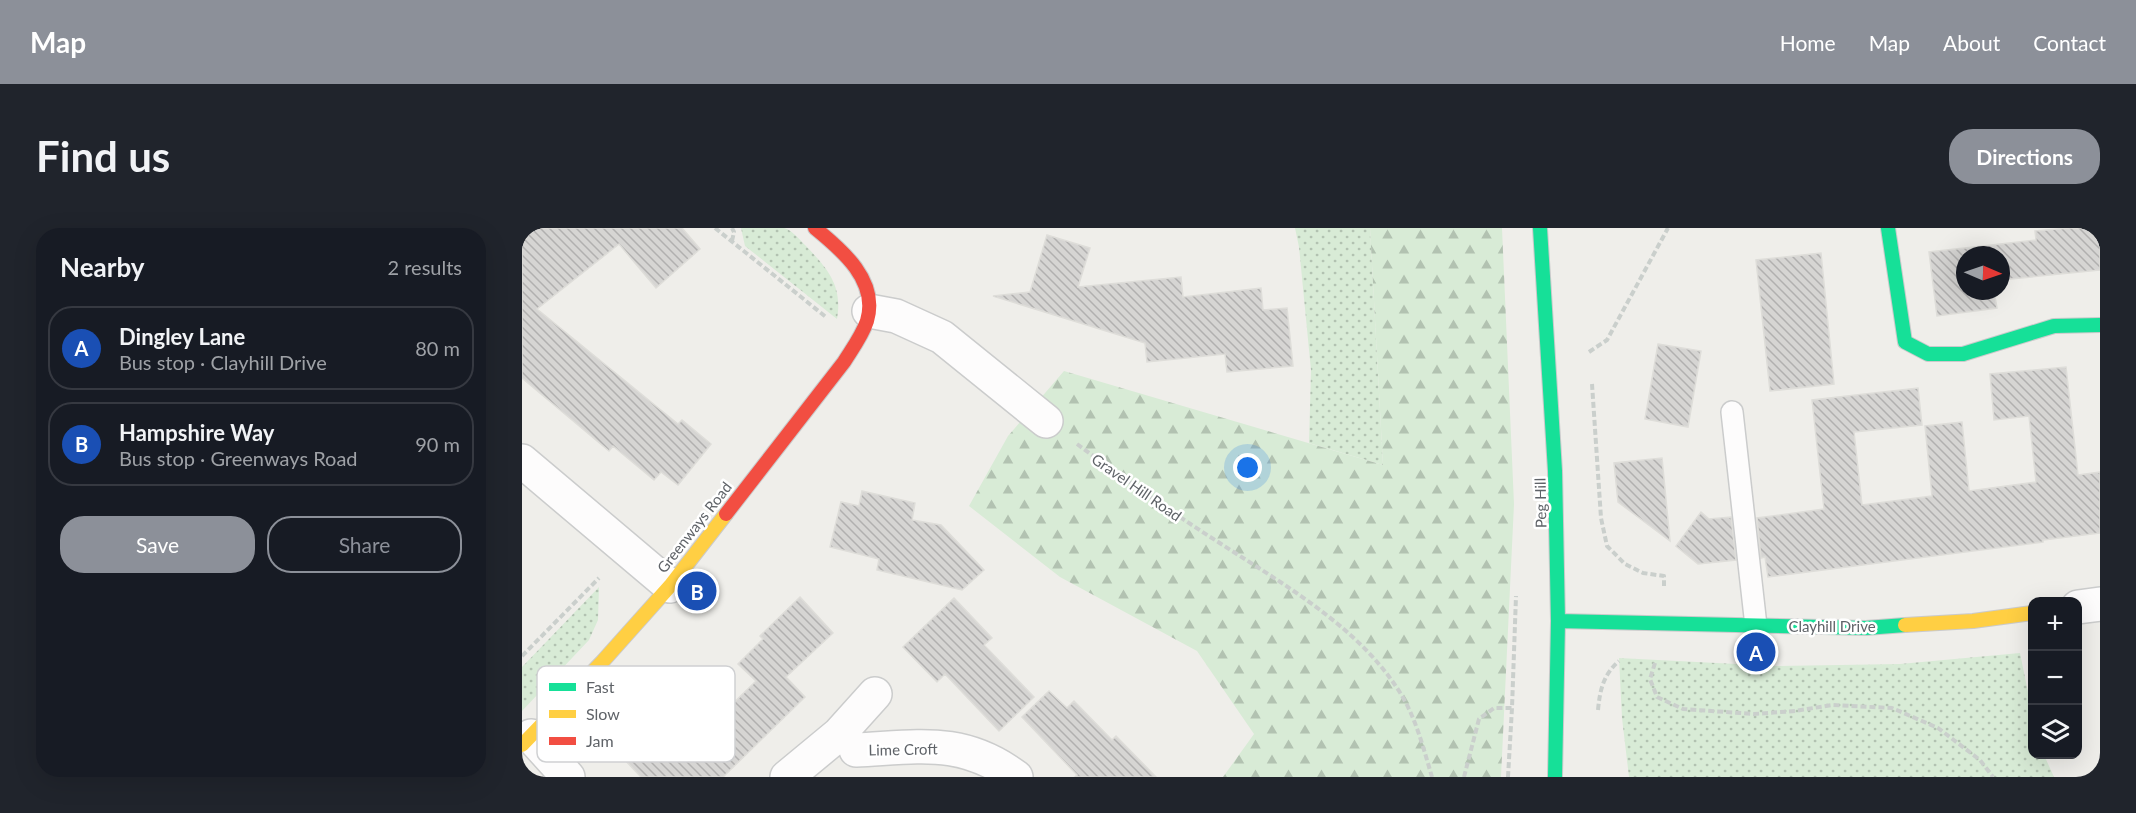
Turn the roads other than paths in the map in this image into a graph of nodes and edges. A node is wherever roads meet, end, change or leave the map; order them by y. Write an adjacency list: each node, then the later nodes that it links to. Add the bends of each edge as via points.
1 (815, 228): 4 (street, via 858,271 867,291)
2 (1540, 228): 13 (street, Peg Hill, via 1556,471)
3 (1888, 228): 5 (street, via 1905,342 1928,354 1963,354 2054,326)
4 (869, 311): 7 (street, via 896,316 942,337); 9 (street, Greenways Road, via 844,362)
5 (2100, 325)
6 (1732, 412): 14 (lane)
7 (1046, 421)
8 (522, 460): 9 (street)
9 (670, 586): 15 (street, Greenways Road)
10 (2100, 604): 11 (street)
11 (2082, 606)
12 (2028, 614): 14 (street, Clayhill Drive, via 1866,628)
13 (1558, 621): 14 (street, Clayhill Drive); 22 (street, Peg Hill)
14 (1756, 626)
15 (598, 666)
16 (875, 694): 17 (street)
17 (855, 750): 20 (street); 21 (street, Lime Croft, via 937,746 971,752)
18 (551, 762): 19 (street)
19 (568, 777)
20 (787, 777)
21 (1016, 777)
22 (1555, 777)

